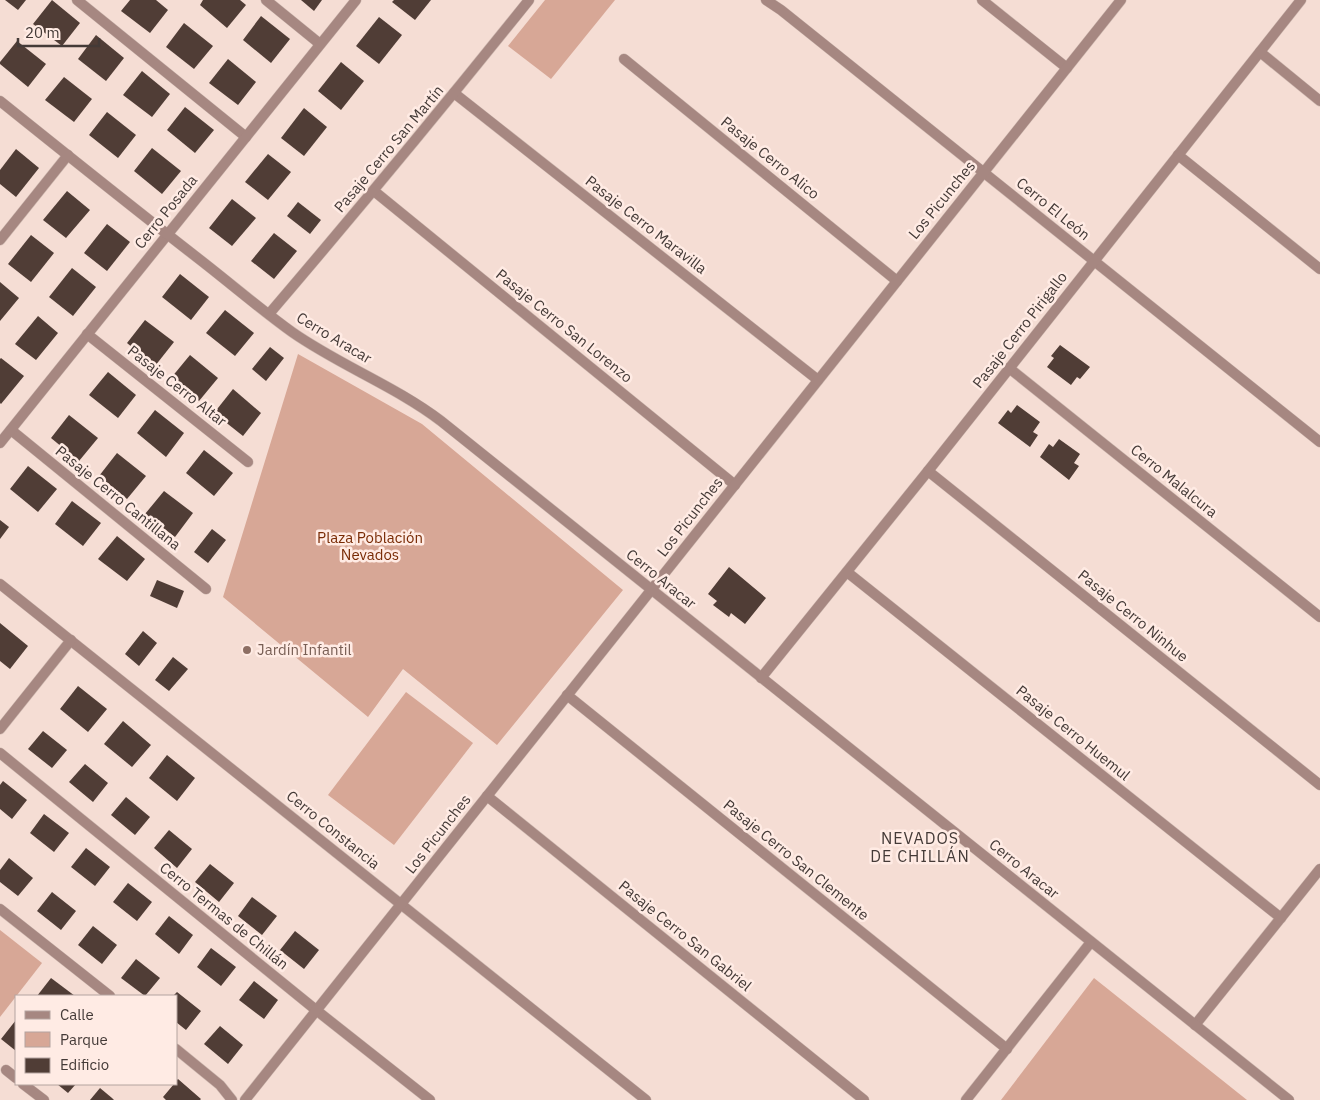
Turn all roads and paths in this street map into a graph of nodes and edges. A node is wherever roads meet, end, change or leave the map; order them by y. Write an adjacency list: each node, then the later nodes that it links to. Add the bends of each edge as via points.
1 (76, 0): 16 (street)
2 (266, 0): 9 (street)
3 (356, 0): 9 (street, Cerro Posada)
4 (529, 0): 13 (street, Pasaje Cerro San Martín)
5 (766, 0): 19 (street, Cerro El León)
6 (982, 0): 12 (street)
7 (1121, 0): 12 (street, Los Picunches)
8 (1301, 0): 10 (street, Pasaje Cerro Pirigallo)
9 (320, 44): 16 (street, Cerro Posada)
10 (1260, 52): 15 (street); 18 (street, Pasaje Cerro Pirigallo)
11 (624, 59): 25 (street, Pasaje Cerro Alico)
12 (1067, 68): 19 (street, Los Picunches)
13 (454, 93): 20 (street, Pasaje Cerro San Martín); 29 (street, Pasaje Cerro Maravilla)
14 (0, 101): 17 (street, Cerro Aracar)
15 (1320, 101)
16 (246, 137): 21 (street, Cerro Posada)
17 (68, 155): 21 (street, Cerro Aracar); 22 (street)
18 (1178, 155): 23 (street, Pasaje Cerro Pirigallo); 24 (street)
19 (984, 172): 23 (street, Cerro El León); 25 (street, Los Picunches)
20 (374, 191): 26 (street, Pasaje Cerro San Martín); 35 (street, Pasaje Cerro San Lorenzo)
21 (168, 235): 26 (street, Cerro Aracar); 27 (street, Cerro Posada)
22 (0, 240)
23 (1094, 261): 28 (street, Pasaje Cerro Pirigallo); 31 (street, Cerro El León)
24 (1320, 269)
25 (897, 281): 29 (street, Los Picunches)
26 (269, 314): 39 (street, Cerro Aracar, via 317,348 424,408)
27 (87, 334): 30 (street, Cerro Posada); 33 (street, Pasaje Cerro Altar)
28 (1009, 368): 34 (street, Pasaje Cerro Pirigallo); 40 (street, Cerro Malalcura)
29 (818, 380): 35 (street, Los Picunches)
30 (11, 430): 32 (street, Cerro Posada); 38 (street, Pasaje Cerro Cantillana)
31 (1320, 442)
32 (0, 443)
33 (248, 462)
34 (928, 471): 36 (street, Pasaje Cerro Pirigallo); 46 (street, Pasaje Cerro Ninhue)
35 (734, 485): 39 (street, Los Picunches)
36 (847, 572): 42 (street, Pasaje Cerro Pirigallo); 51 (street, Pasaje Cerro Huemul)
37 (0, 584): 41 (street, Cerro Constancia)
38 (206, 589)
39 (651, 590): 42 (street, Cerro Aracar); 43 (street, Los Picunches)
40 (1320, 617)
41 (70, 640): 44 (street); 49 (street, Cerro Constancia)
42 (761, 678): 52 (street, Cerro Aracar)
43 (567, 695): 47 (street, Los Picunches); 56 (street, Pasaje Cerro San Clemente)
44 (0, 728)
45 (0, 753): 54 (street, Cerro Termas de Chillán)
46 (1320, 785)
47 (487, 796): 49 (street, Los Picunches); 66 (street, Pasaje Cerro San Gabriel)
48 (1320, 869): 51 (street)
49 (401, 904): 54 (street, Los Picunches); 65 (street, Cerro Constancia)
50 (0, 908): 53 (street)
51 (1281, 918): 55 (street)
52 (1091, 942): 55 (street, Cerro Aracar); 56 (street)
53 (109, 995)
54 (316, 1010): 63 (street, Los Picunches); 64 (street, Cerro Termas de Chillán)
55 (1195, 1025): 68 (street, Cerro Aracar)
56 (1007, 1049): 67 (street)
57 (178, 1051): 62 (street, via 220,1085)
58 (6, 1070): 59 (street)
59 (15, 1077)
60 (25, 1085): 61 (street)
61 (44, 1100)
62 (232, 1100)
63 (245, 1100)
64 (430, 1100)
65 (646, 1100)
66 (864, 1100)
67 (966, 1100)
68 (1289, 1100)

